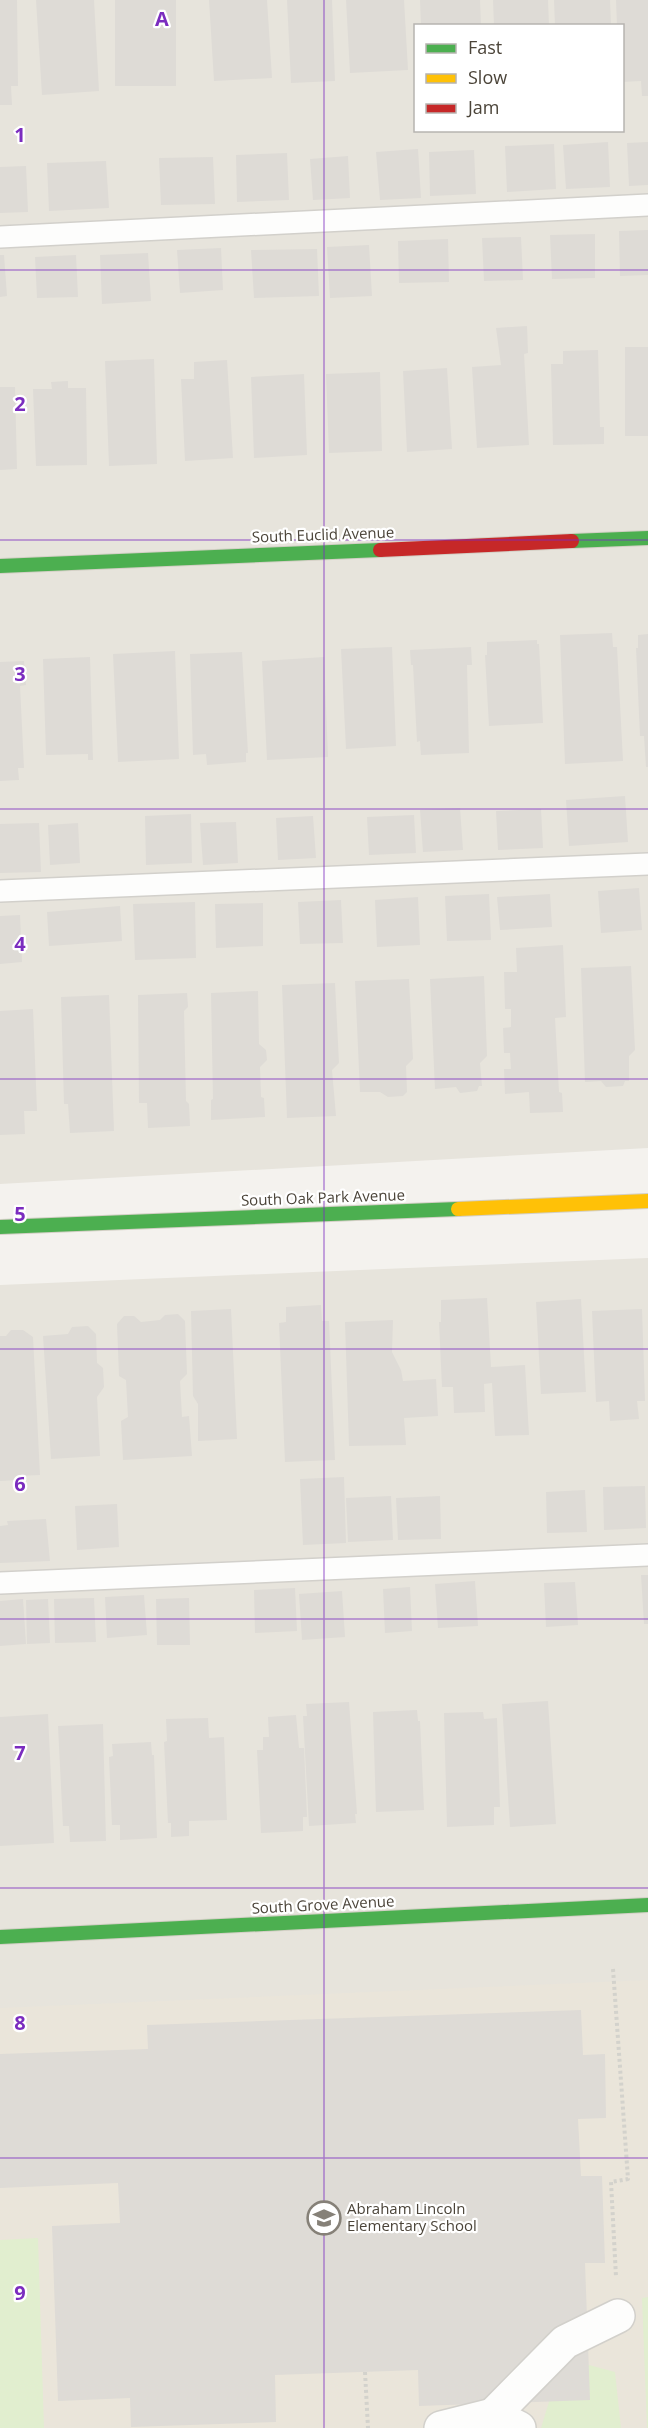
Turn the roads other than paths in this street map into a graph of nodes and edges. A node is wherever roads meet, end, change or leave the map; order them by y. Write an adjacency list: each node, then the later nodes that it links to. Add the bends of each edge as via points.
1 (648, 205): 2 (lane)
2 (0, 237)
3 (648, 538): 4 (street, South Euclid Avenue)
4 (0, 566)
5 (648, 864): 6 (lane)
6 (0, 891)
7 (648, 1201): 8 (street, South Oak Park Avenue)
8 (0, 1227)
9 (648, 1556): 10 (lane)
10 (0, 1583)
11 (648, 1905): 12 (street, South Grove Avenue)
12 (0, 1937)
13 (618, 2316): 14 (street, via 565,2343)
14 (506, 2422): 15 (street)
15 (441, 2428)

